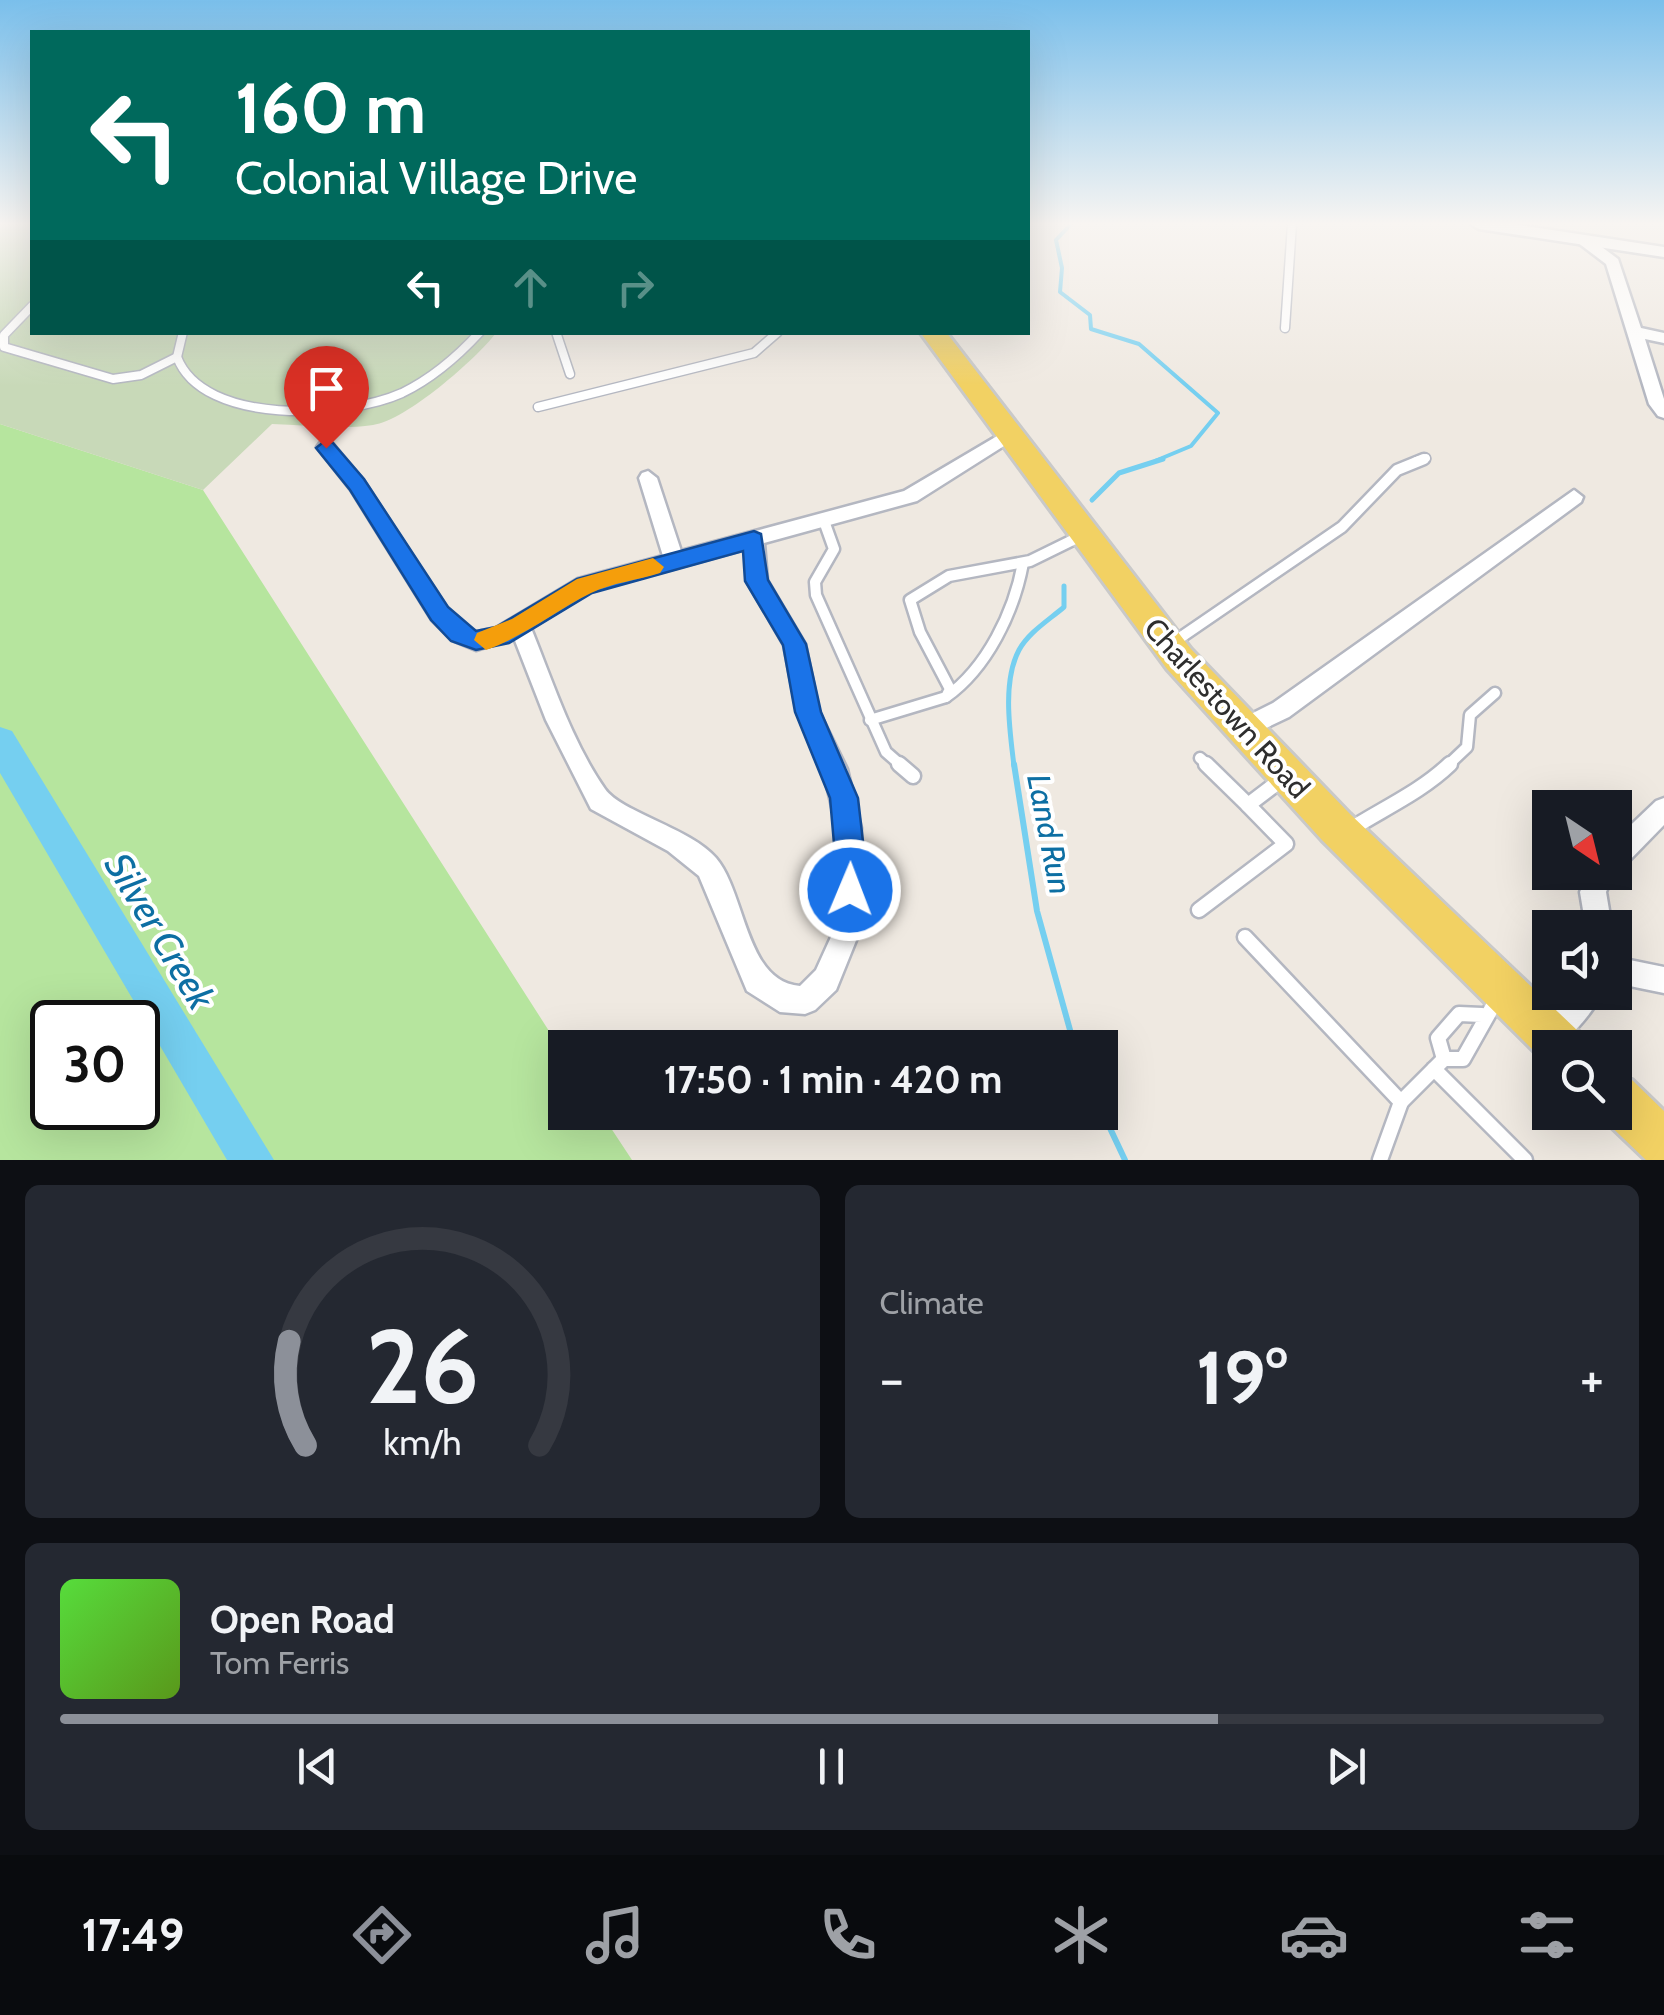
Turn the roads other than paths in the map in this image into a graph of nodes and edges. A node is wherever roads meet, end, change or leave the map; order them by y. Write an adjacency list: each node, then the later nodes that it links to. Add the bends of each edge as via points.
1 (1289, 278): 4 (lane)
2 (1618, 278): 5 (street)
3 (30, 308): 11 (lane)
4 (1286, 328)
5 (1634, 332): 12 (street); 16 (street)
6 (182, 335): 13 (lane)
7 (477, 335): 13 (lane, via 420,382 331,414 287,414 217,396 186,376)
8 (557, 335): 14 (lane)
9 (774, 335): 15 (lane, via 754,352)
10 (934, 335): 17 (main road, Charlestown Road)
11 (1, 338): 13 (lane, via 8,350 114,379 141,375)
12 (1664, 338)
13 (177, 357)
14 (570, 374)
15 (538, 407)
16 (1664, 412)
17 (1009, 435): 22 (street, via 923,490); 23 (main road, Charlestown Road)
18 (326, 448): 27 (street, via 452,628 476,640)
19 (1426, 458): 28 (lane, via 1400,464 1342,527)
20 (648, 478): 25 (street)
21 (1574, 497): 32 (street, via 1281,710)
22 (824, 521): 24 (street); 31 (lane, via 836,556 819,574 816,595)
23 (1082, 536): 26 (lane); 28 (main road, Charlestown Road)
24 (754, 540): 25 (street); 27 (street, via 757,581 794,644 808,712 836,769 849,828 844,938 826,980 805,1000 780,998 757,982 708,867 599,802)
25 (674, 561): 27 (street, via 586,586)
26 (1023, 563): 30 (lane, via 1017,594 971,679); 30 (lane, via 942,577 910,600 950,689)
27 (520, 626)
28 (1169, 646): 32 (main road, Charlestown Road)
29 (1495, 693): 38 (lane, via 1468,714 1467,747 1429,784)
30 (946, 698): 31 (lane)
31 (870, 720): 34 (lane, via 896,766)
32 (1243, 729): 35 (main road, Charlestown Road)
33 (1200, 758): 36 (lane)
34 (913, 776)
35 (1286, 776): 36 (lane); 38 (main road, Charlestown Road)
36 (1248, 806): 40 (lane, via 1286,844)
37 (1664, 809): 39 (street)
38 (1343, 834): 44 (main road, Charlestown Road)
39 (1632, 840)
40 (1198, 910)
41 (1245, 937): 47 (lane)
42 (1632, 973): 43 (street)
43 (1664, 980)
44 (1493, 1003): 45 (main road, Charlestown Road); 46 (lane, via 1480,1038 1462,1059); 46 (lane, via 1459,1014 1438,1038)
45 (1538, 1030)
46 (1439, 1064): 47 (lane); 51 (lane)
47 (1401, 1102): 50 (lane)
48 (1632, 1113): 49 (main road)
49 (1664, 1144)
50 (1380, 1160)
51 (1525, 1160)

